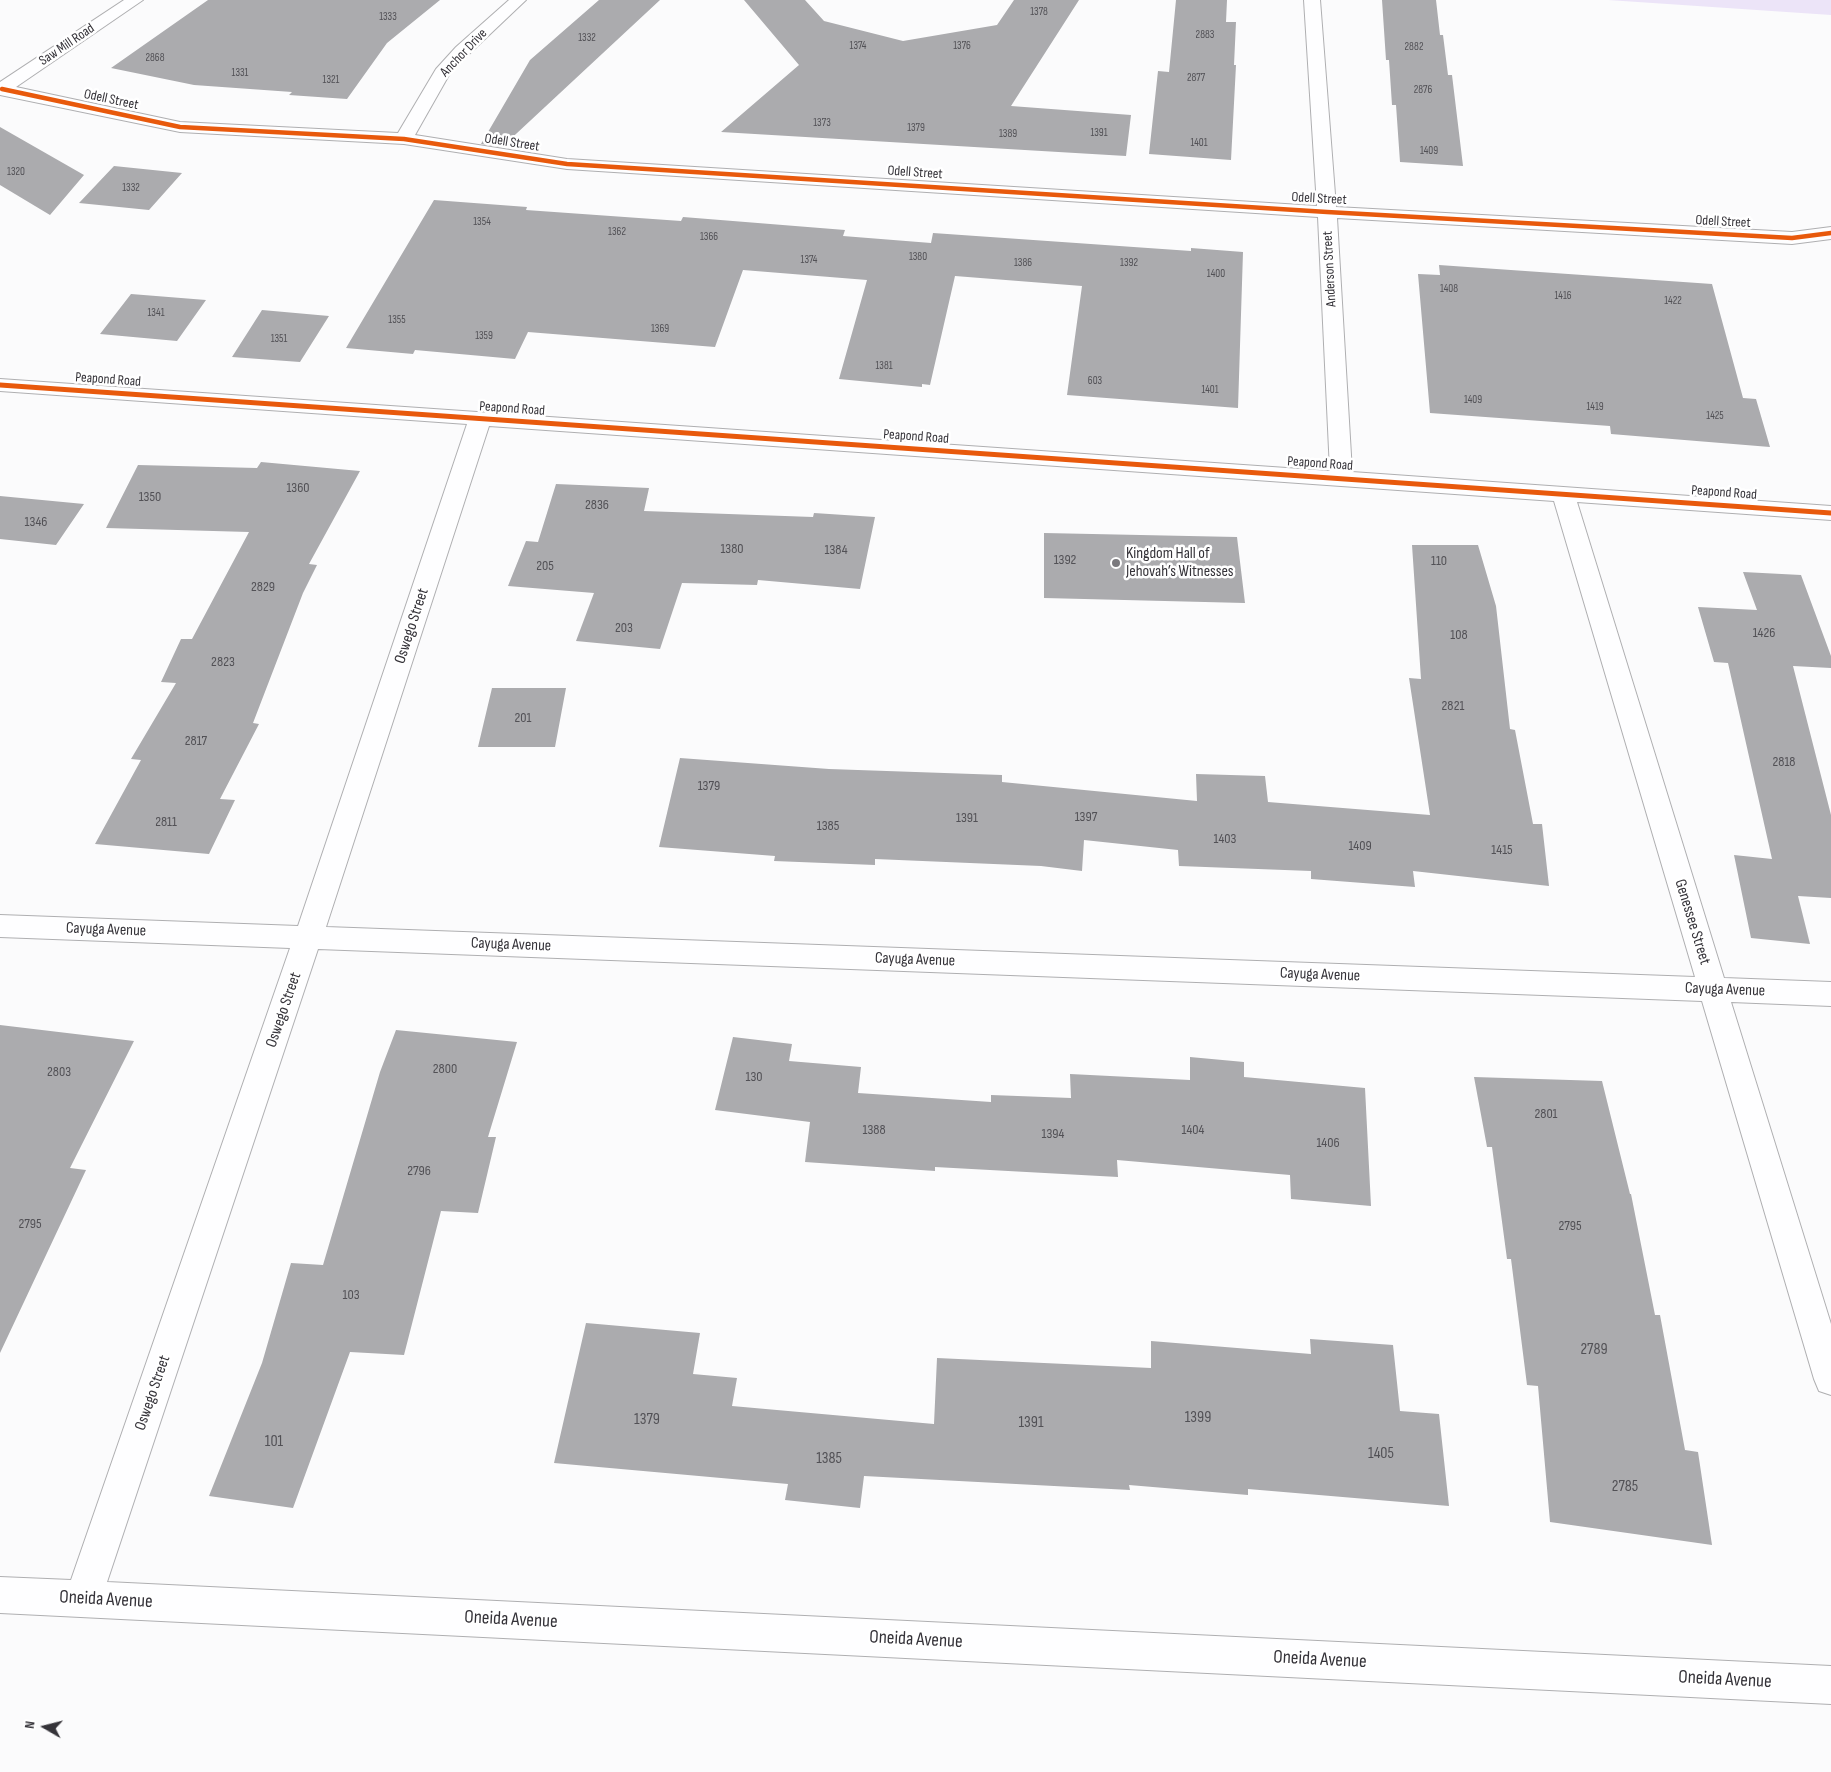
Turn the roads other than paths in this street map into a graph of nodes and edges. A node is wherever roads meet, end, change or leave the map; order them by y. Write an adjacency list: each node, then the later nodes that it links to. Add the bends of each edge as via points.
1 (135, 0): 4 (street, Saw Mill Road)
2 (518, 0): 5 (street, Anchor Drive, via 442,73)
3 (1312, 0): 6 (street, Anderson Street)
4 (1, 89): 5 (street, Odell Street, via 180,127)
5 (404, 139): 6 (street, Odell Street, via 567,164)
6 (1327, 212): 7 (street, Odell Street, via 1792,238); 10 (street, Anderson Street)
7 (1831, 233)
8 (0, 385): 9 (street, Peapond Road)
9 (480, 419): 10 (street, Peapond Road); 14 (street, Oswego Street)
10 (1341, 478): 11 (street, Peapond Road)
11 (1563, 494): 12 (street, Peapond Road); 15 (street, Genessee Street)
12 (1831, 513)
13 (0, 926): 14 (street, Cayuga Avenue)
14 (308, 938): 15 (street, Cayuga Avenue); 19 (street, Oswego Street)
15 (1713, 989): 16 (street, Cayuga Avenue); 17 (street, Genessee Street)
16 (1831, 994)
17 (1831, 1379)
18 (0, 1595): 19 (street, Oneida Avenue)
19 (83, 1599): 20 (street, Oneida Avenue)
20 (1831, 1685)

